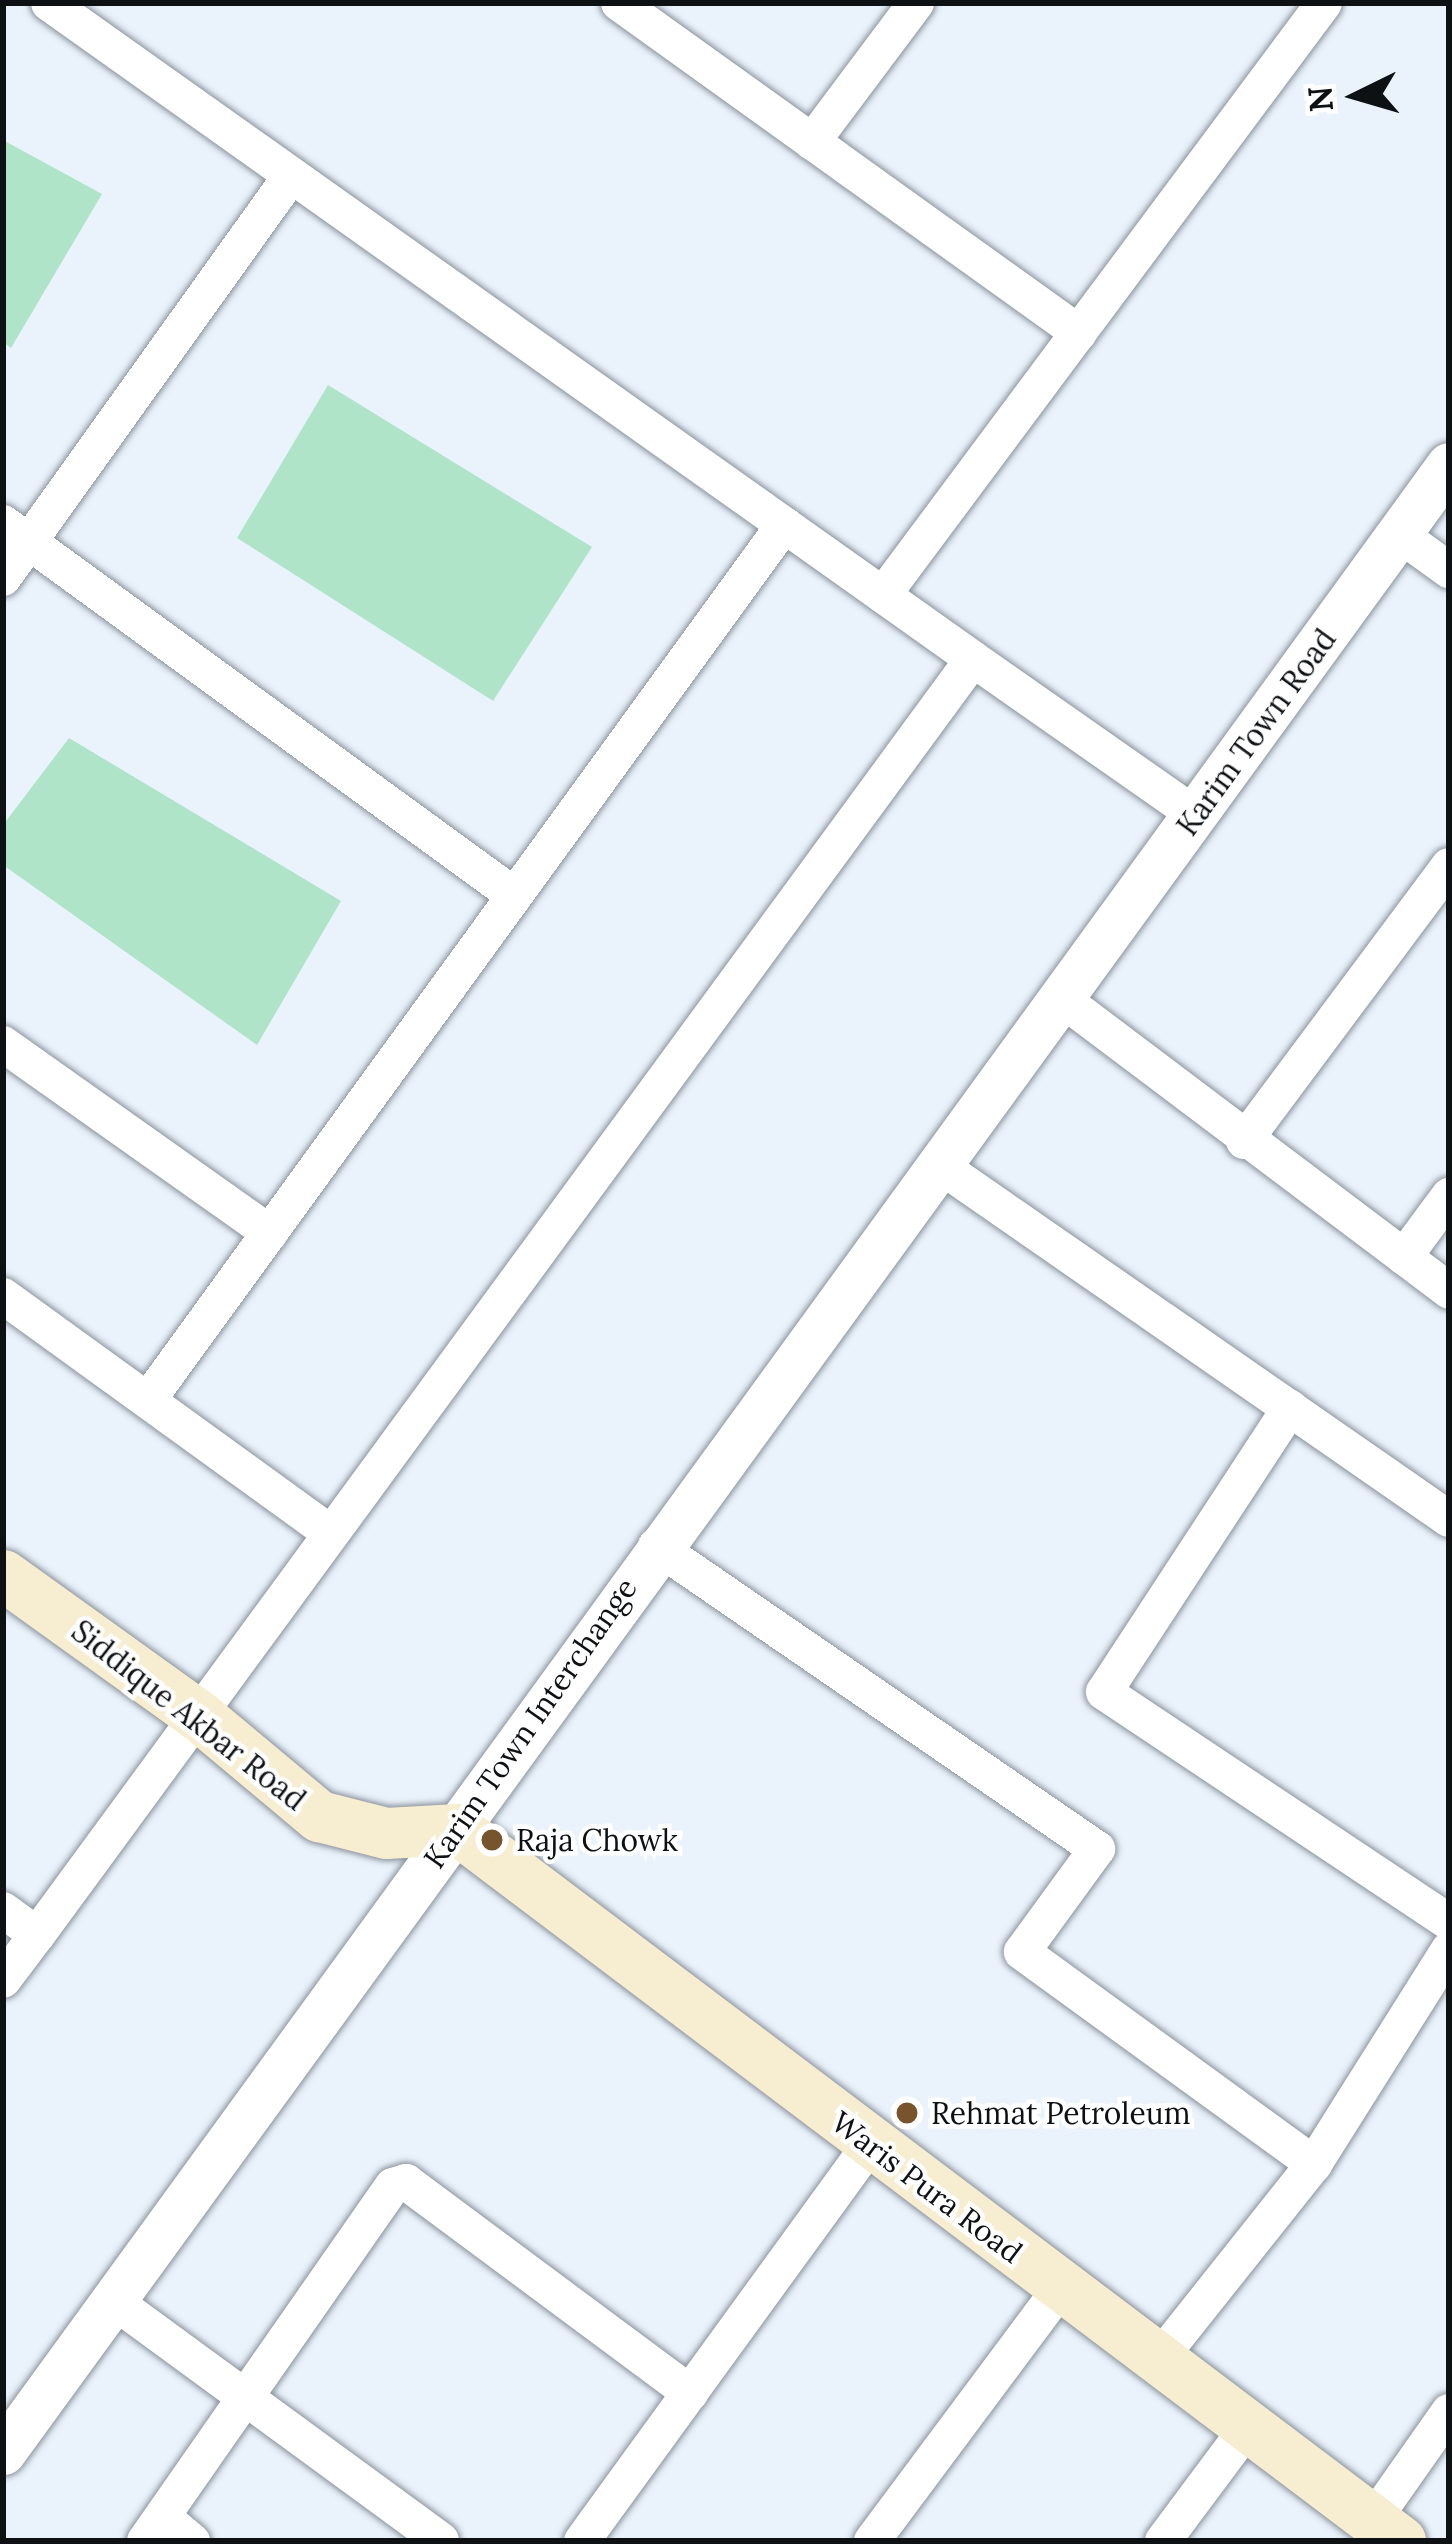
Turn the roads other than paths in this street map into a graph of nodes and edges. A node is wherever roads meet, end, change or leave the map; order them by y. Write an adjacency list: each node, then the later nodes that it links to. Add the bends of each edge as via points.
1 (49, 3): 6 (street)
2 (619, 3): 5 (street)
3 (916, 3): 5 (street)
4 (1324, 3): 7 (street)
5 (812, 142): 7 (street)
6 (291, 175): 9 (street); 10 (street)
7 (1078, 333): 14 (street)
8 (1449, 465): 11 (street, Karim Town Road)
9 (784, 525): 14 (street); 18 (street)
10 (16, 532): 13 (street); 18 (street)
11 (1399, 534): 12 (street); 16 (street, Karim Town Road)
12 (1449, 570)
13 (3, 578)
14 (883, 595): 15 (street)
15 (973, 659): 16 (street); 31 (street)
16 (1197, 815): 19 (street, Karim Town Road)
17 (1449, 866): 21 (street)
18 (515, 896): 24 (street)
19 (1062, 999): 21 (street); 22 (street, Karim Town Interchange)
20 (3, 1044): 24 (street)
21 (1244, 1141): 25 (street)
22 (942, 1167): 29 (street); 32 (street, Karim Town Interchange)
23 (1449, 1196): 25 (street)
24 (270, 1233): 28 (street)
25 (1403, 1258): 26 (street)
26 (1449, 1291)
27 (3, 1296): 28 (street)
28 (148, 1400): 31 (street)
29 (1290, 1408): 30 (street); 37 (street, via 1103,1692)
30 (1449, 1519)
31 (331, 1533): 34 (street)
32 (656, 1546): 35 (street, Karim Town Interchange); 42 (street, via 1097,1849 1022,1952)
33 (3, 1575): 34 (main road, Siddique Akbar Road)
34 (198, 1715): 35 (main road, Siddique Akbar Road, via 319,1816 386,1833); 38 (street)
35 (457, 1829): 41 (main road, Waris Pura Road); 44 (street, Karim Town Interchange)
36 (3, 1910): 38 (street)
37 (1449, 1922)
38 (37, 1935): 40 (street)
39 (1449, 1950): 42 (street)
40 (3, 1980)
41 (870, 2145): 43 (main road, Waris Pura Road); 46 (street)
42 (1314, 2164): 45 (street)
43 (1061, 2288): 45 (main road, Waris Pura Road); 56 (street)
44 (115, 2302): 47 (street); 50 (street, Karim Town Interchange)
45 (1158, 2360): 49 (main road, Waris Pura Road)
46 (690, 2393): 47 (street, via 406,2182 393,2186); 55 (street)
47 (250, 2401): 51 (street); 54 (street)
48 (1449, 2412): 52 (street)
49 (1248, 2427): 52 (main road, Waris Pura Road); 57 (street)
50 (3, 2452)
51 (154, 2529): 53 (street)
52 (1387, 2531)
53 (193, 2541)
54 (441, 2541)
55 (582, 2541)
56 (872, 2541)
57 (1163, 2541)

